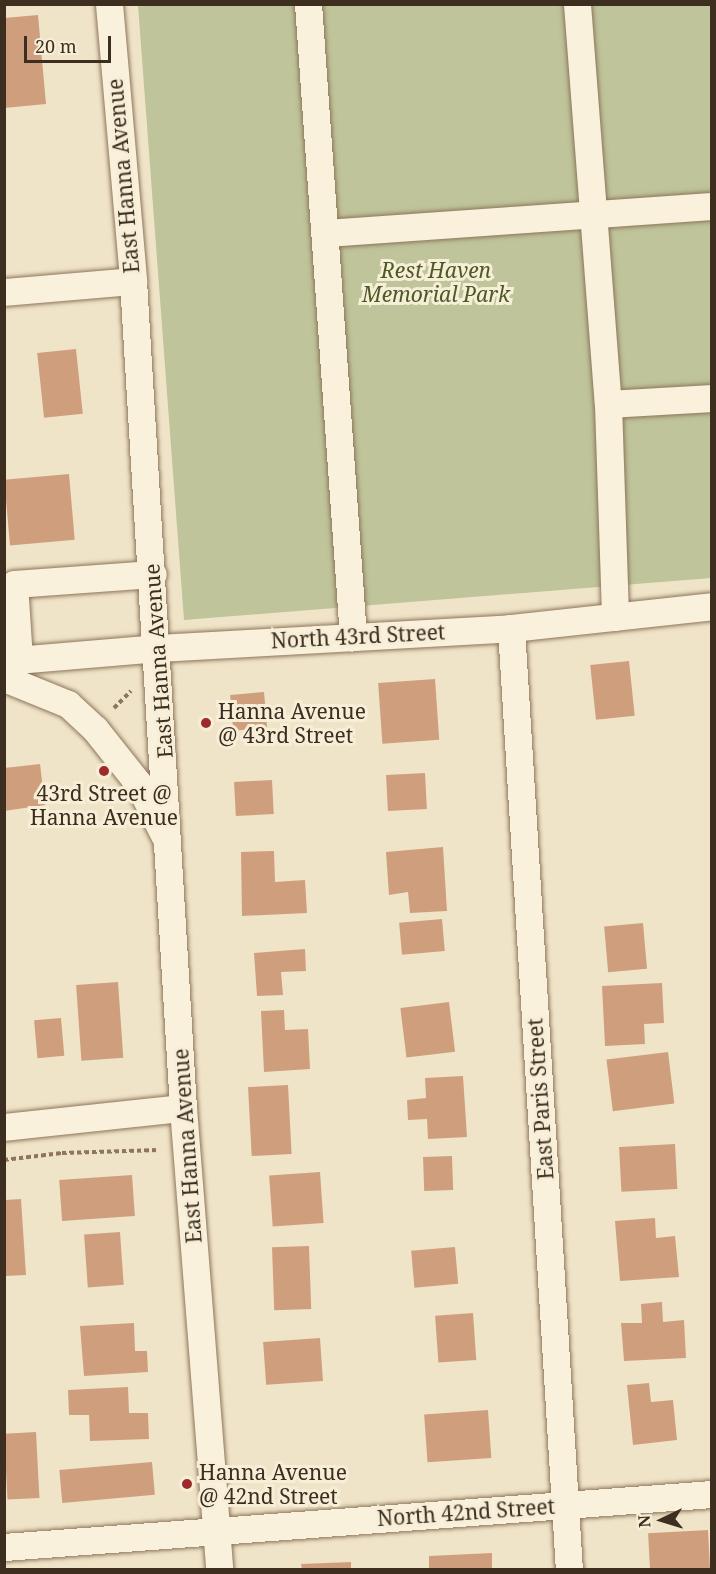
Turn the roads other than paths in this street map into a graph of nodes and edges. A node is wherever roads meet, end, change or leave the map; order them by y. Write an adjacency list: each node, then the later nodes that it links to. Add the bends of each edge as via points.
1 (109, 4): 7 (street, East Hanna Avenue)
2 (308, 4): 6 (street)
3 (577, 4): 5 (street)
4 (711, 206): 5 (street)
5 (592, 215): 6 (street); 10 (street)
6 (325, 233): 15 (street)
7 (133, 281): 8 (street); 11 (street, East Hanna Avenue)
8 (4, 292)
9 (711, 398): 10 (street)
10 (608, 404): 13 (street)
11 (153, 574): 16 (street, East Hanna Avenue); 17 (street, via 14,584)
12 (711, 606): 13 (street, North 43rd Street)
13 (615, 617): 14 (street, North 43rd Street)
14 (511, 628): 15 (street, North 43rd Street); 22 (street, East Paris Street)
15 (353, 637): 16 (street, North 43rd Street)
16 (158, 648): 17 (street, North 43rd Street); 18 (street, East Hanna Avenue)
17 (9, 666): 18 (street, via 68,704 102,736 138,783)
18 (168, 844): 19 (street, East Hanna Avenue)
19 (183, 1108): 20 (street); 23 (street, East Hanna Avenue)
20 (4, 1127)
21 (711, 1494): 22 (street, North 42nd Street)
22 (565, 1504): 23 (street, North 42nd Street); 26 (street, East Paris Street)
23 (216, 1530): 24 (street, North 42nd Street); 25 (street, East Hanna Avenue)
24 (4, 1547)
25 (219, 1569)
26 (569, 1569)

